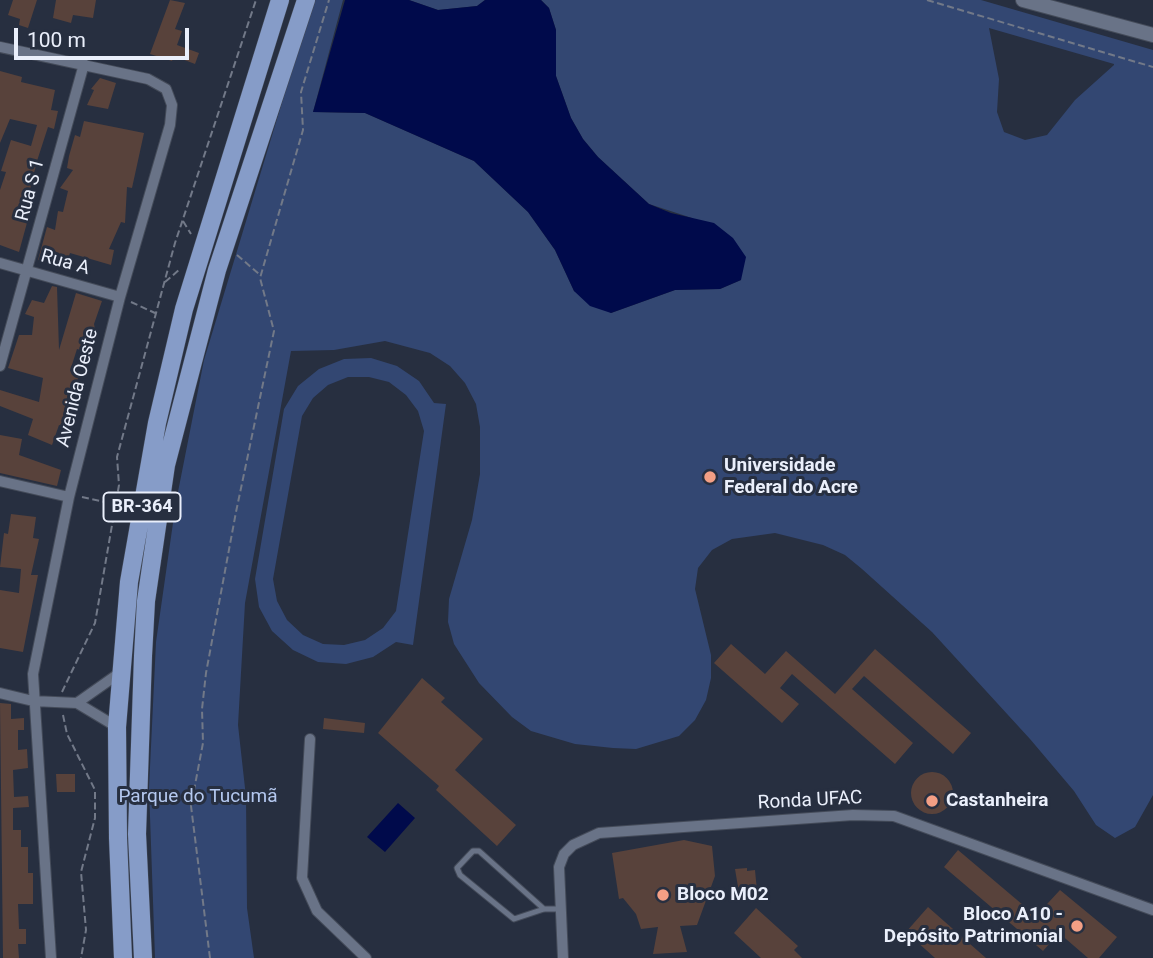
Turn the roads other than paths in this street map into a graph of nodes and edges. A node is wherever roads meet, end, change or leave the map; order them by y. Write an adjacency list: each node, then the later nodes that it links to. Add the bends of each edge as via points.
1 (279, 0): 13 (main road, BR-364, via 181,320 143,500)
2 (306, 0): 24 (main road, BR-364, via 217,270 166,465 146,601 143,656 137,834)
3 (1023, 0): 4 (street)
4 (1153, 35)
5 (0, 47): 6 (street)
6 (84, 64): 8 (street, Rua S 1); 9 (street, Avenida Oeste, via 148,79 166,89 172,105)
7 (0, 263): 8 (street, Rua A)
8 (27, 271): 9 (street, Rua A); 10 (street, Rua S 1)
9 (120, 297): 12 (street, Avenida Oeste)
10 (0, 366)
11 (0, 481): 12 (street)
12 (69, 497): 15 (street, Avenida Oeste, via 33,674)
13 (121, 672): 16 (street); 17 (main road, BR-364)
14 (0, 693): 15 (street)
15 (33, 701): 16 (street); 22 (street, Avenida Oeste)
16 (77, 703): 17 (street)
17 (117, 727): 23 (main road, BR-364)
18 (310, 739): 25 (street, via 302,878 317,911)
19 (544, 909): 19 (lane, via 478,851 457,868 509,917); 20 (lane)
20 (559, 909): 21 (street, Ronda UFAC, via 559,867 564,854 585,837 866,814 920,824); 26 (street, Ronda UFAC)
21 (1153, 910)
22 (51, 958)
23 (123, 958)
24 (143, 958)
25 (366, 958)
26 (563, 958)

